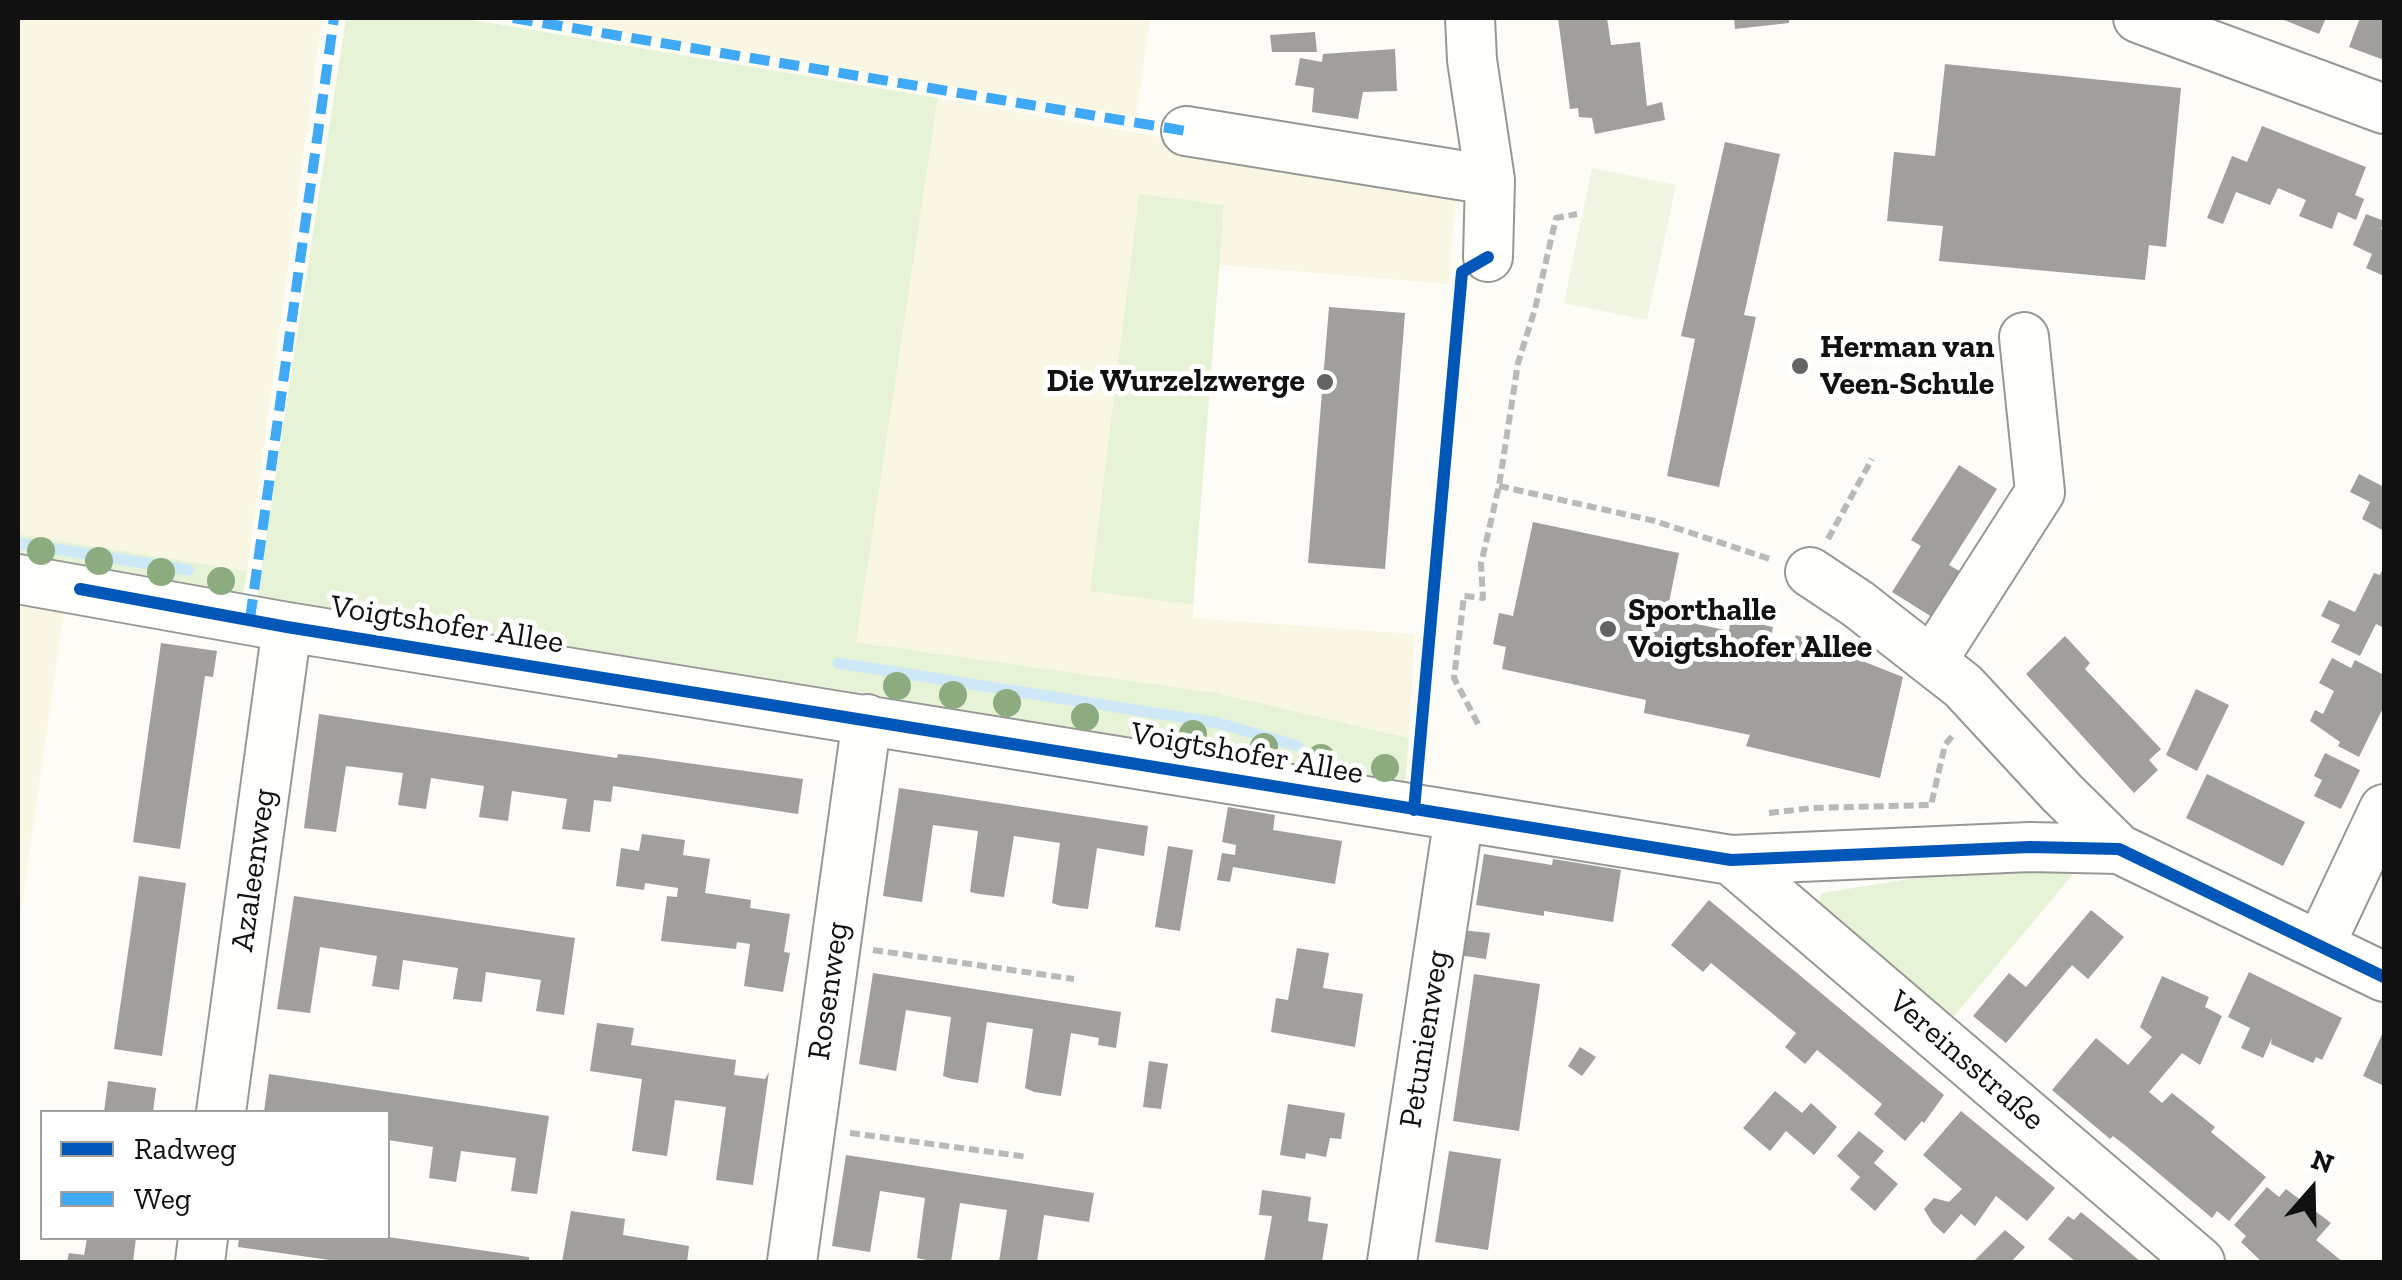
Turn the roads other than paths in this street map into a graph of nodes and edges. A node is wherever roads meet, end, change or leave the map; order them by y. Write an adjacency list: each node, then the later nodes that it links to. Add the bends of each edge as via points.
1 (1470, 18): 5 (street)
2 (2138, 18): 3 (street)
3 (2384, 109)
4 (1186, 130): 5 (street)
5 (1490, 180): 6 (street)
6 (1488, 256)
7 (2024, 337): 11 (street, via 2040,492)
8 (1810, 572): 11 (street, Voigtshofer Allee)
9 (18, 578): 10 (street, Voigtshofer Allee)
10 (287, 627): 12 (street, Voigtshofer Allee); 19 (street, Azaleenweg)
11 (1932, 662): 15 (street, Voigtshofer Allee, via 1964,686)
12 (867, 719): 14 (street, Voigtshofer Allee); 20 (street, Rosenweg)
13 (2384, 809): 17 (street)
14 (1459, 816): 16 (street, Voigtshofer Allee); 21 (street, Petunienweg)
15 (2119, 849): 16 (street, Voigtshofer Allee); 17 (street, Voigtshofer Allee)
16 (1732, 860): 22 (street, Vereinsstraße)
17 (2320, 945): 18 (street, Voigtshofer Allee)
18 (2384, 977)
19 (221, 1110)
20 (792, 1262)
21 (1392, 1262)
22 (2200, 1262)

